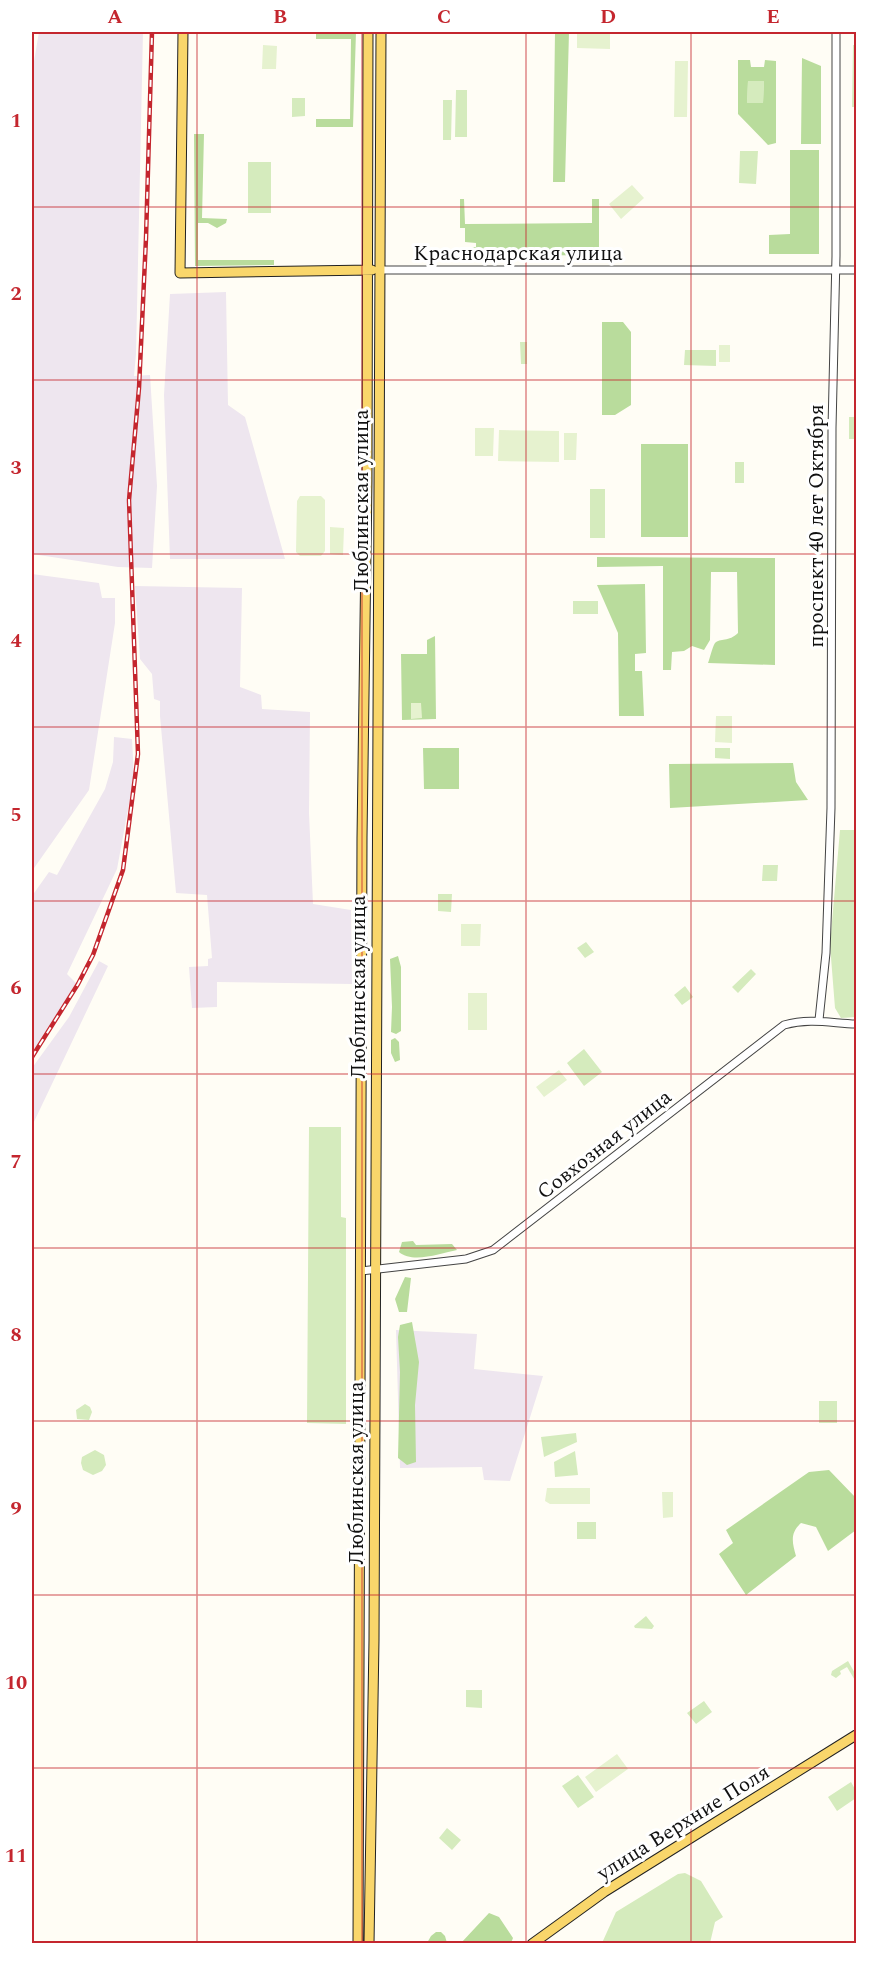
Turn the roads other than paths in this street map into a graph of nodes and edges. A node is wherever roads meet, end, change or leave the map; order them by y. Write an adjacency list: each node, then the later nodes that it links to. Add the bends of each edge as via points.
1 (183, 32): 5 (main road, Краснодарская улица, via 180,273)
2 (368, 32): 5 (main road, Люблинская улица)
3 (381, 32): 6 (main road, Люблинская улица)
4 (836, 32): 7 (street, проспект 40 лет Октября)
5 (368, 270): 6 (main road, Краснодарская улица); 11 (main road, Люблинская улица)
6 (380, 270): 7 (street, Краснодарская улица); 12 (main road, Люблинская улица)
7 (835, 270): 8 (street, Краснодарская улица); 9 (street, проспект 40 лет Октября, via 831,808 826,954)
8 (856, 270)
9 (819, 1020): 10 (street, Совхозная улица); 12 (street, Совхозная улица, via 784,1025 493,1250 466,1259)
10 (856, 1024)
11 (360, 1271): 12 (street, Совхозная улица); 14 (main road, Люблинская улица)
12 (375, 1271): 15 (main road, Люблинская улица)
13 (856, 1735): 16 (main road, улица Верхние Поля, via 604,1892)
14 (358, 1944)
15 (369, 1944)
16 (532, 1944)

